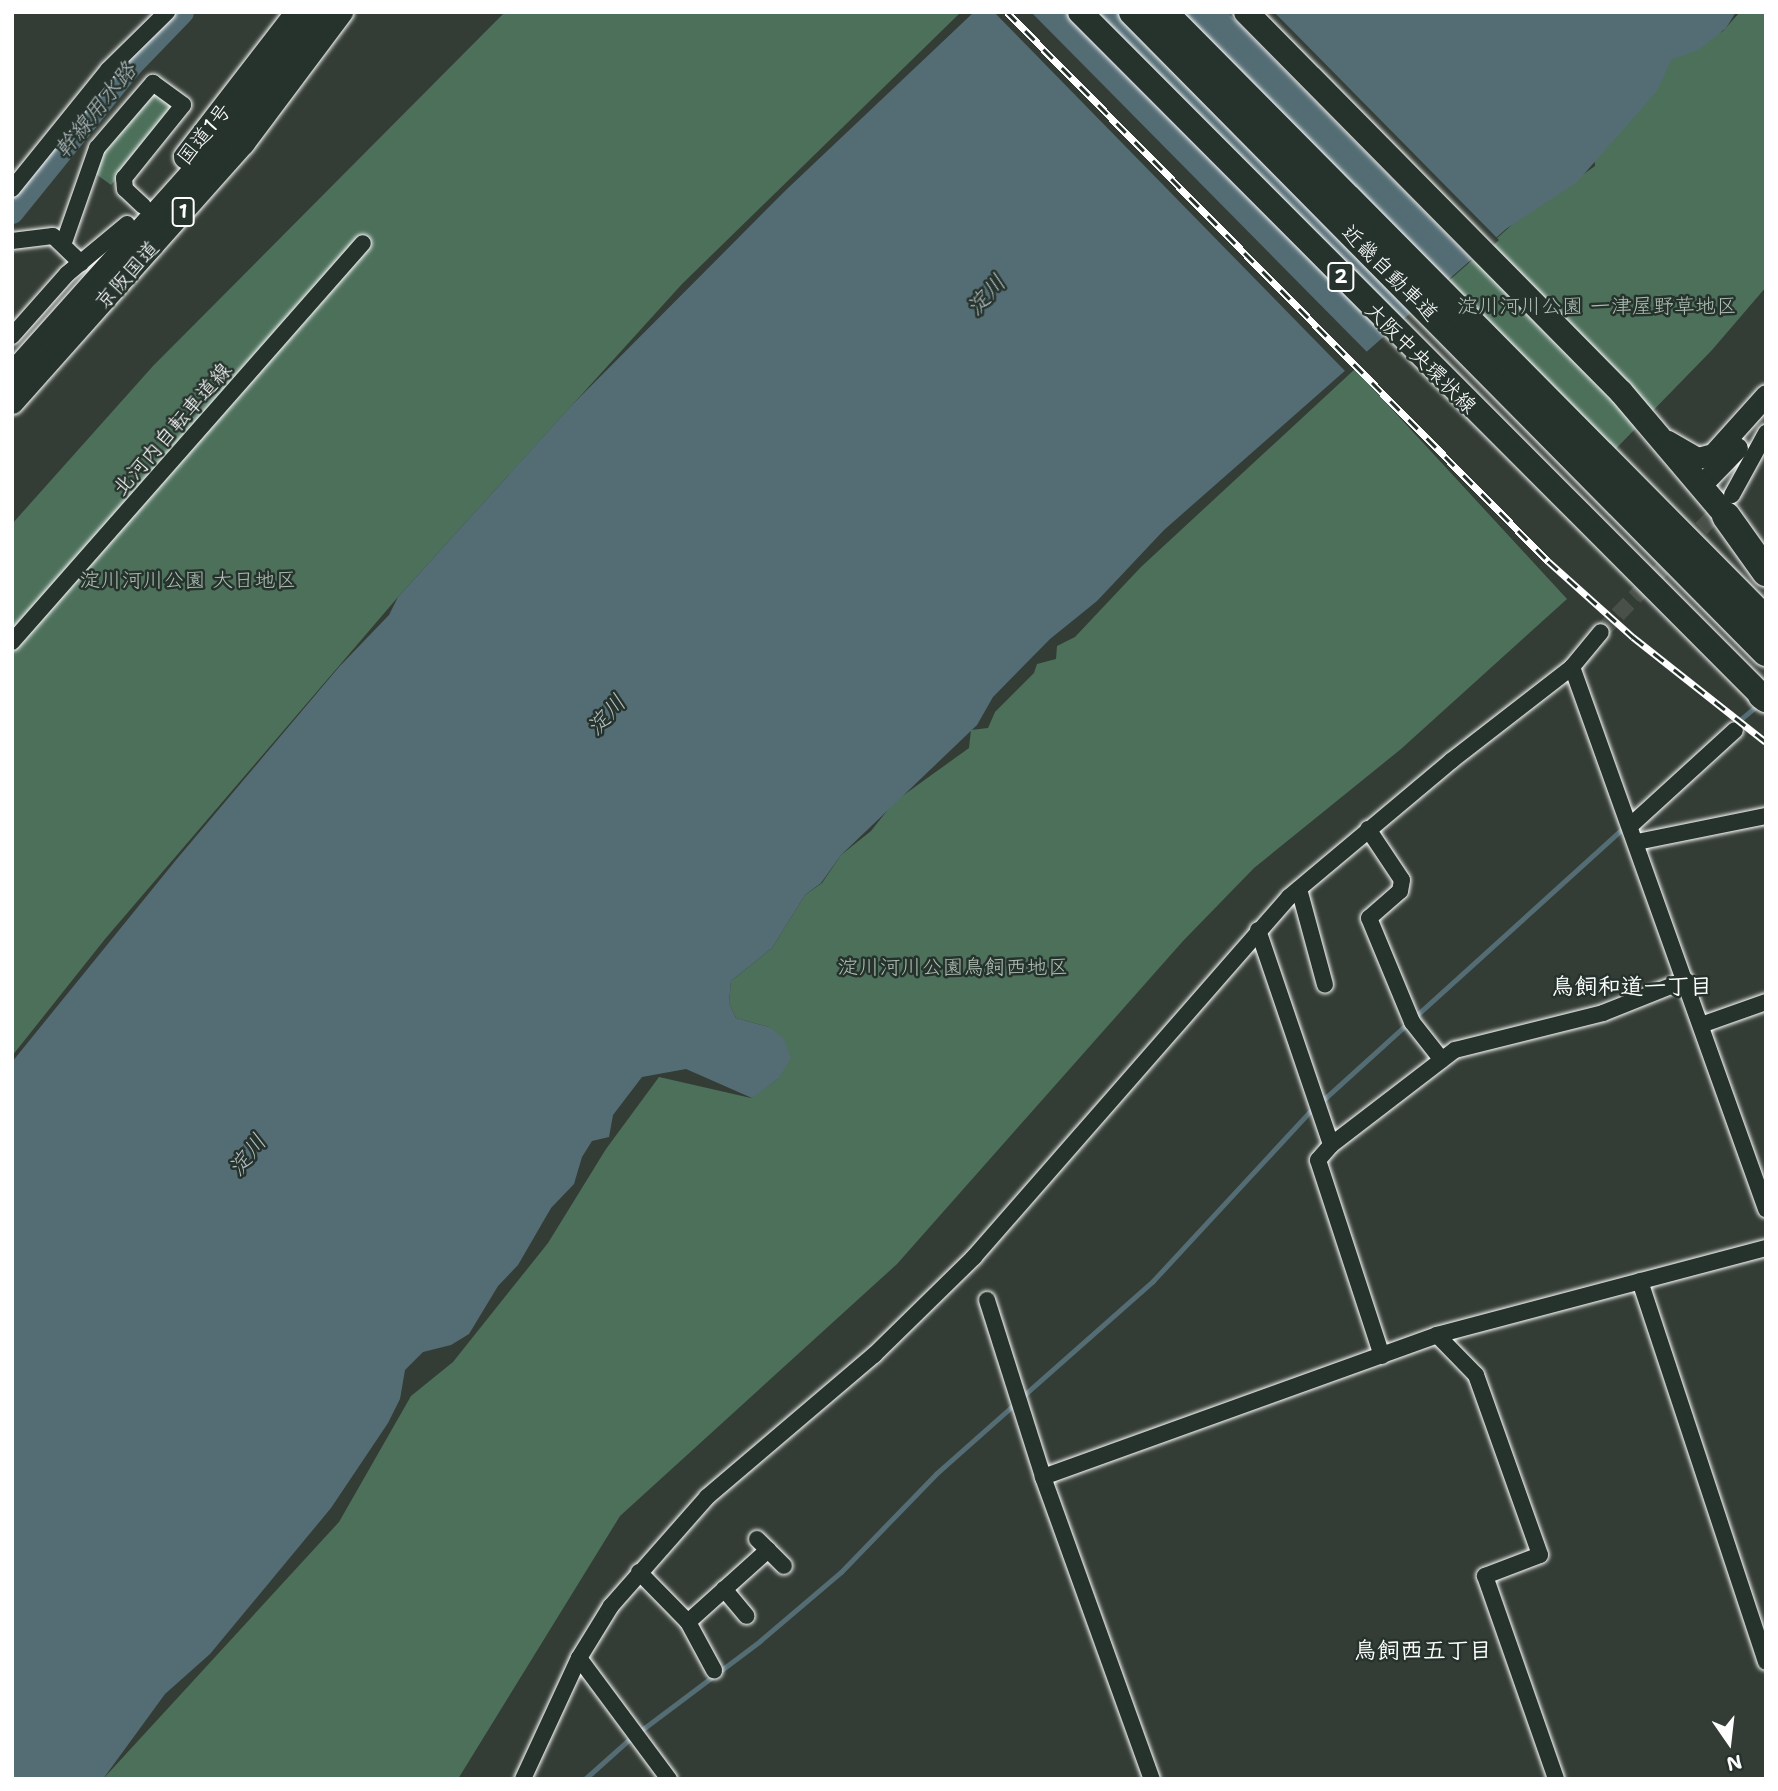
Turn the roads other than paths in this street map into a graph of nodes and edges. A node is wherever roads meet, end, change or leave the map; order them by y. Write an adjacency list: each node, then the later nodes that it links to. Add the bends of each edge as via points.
1 (167, 12): 11 (street, via 108,70)
2 (298, 12): 12 (main road, 国道1号 / 1)
3 (319, 12): 19 (main road, 京阪国道 / 1, via 229,132)
4 (341, 12): 10 (main road, 京阪国道 / 1)
5 (355, 12): 10 (main road, 1)
6 (1080, 12): 33 (main road, 大阪中央環状線 / 2, via 1603,542)
7 (1133, 12): 31 (highway, 近畿自動車道, bridge)
8 (1163, 12): 28 (highway, 近畿自動車道, bridge)
9 (1245, 12): 24 (main road)
10 (288, 87): 21 (main road, 京阪国道 / 1, via 195,199)
11 (12, 189)
12 (135, 215): 15 (street, via 124,178 183,105 153,83 97,148); 16 (main road, 国道1号 / 1)
13 (12, 241): 15 (street, via 53,236)
14 (363, 243): 30 (street, 北河内自転車道線)
15 (63, 245): 16 (street)
16 (78, 272): 17 (street); 18 (main road, 1)
17 (12, 336)
18 (12, 351)
19 (12, 375)
20 (1766, 396): 24 (main road, via 1745,438)
21 (12, 402)
22 (1766, 433): 25 (street)
23 (1766, 456): 25 (street)
24 (1695, 472): 25 (main road)
25 (1733, 498): 26 (main road); 27 (highway)
26 (1766, 562)
27 (1766, 572)
28 (1766, 621)
29 (1601, 632): 32 (street)
30 (12, 642)
31 (1766, 652)
32 (1572, 667): 36 (street); 37 (street)
33 (1764, 698)
34 (1735, 730): 36 (street)
35 (1766, 816): 38 (street)
36 (1630, 826): 38 (street)
37 (1368, 829): 39 (street); 45 (street, via 1402,876 1400,891 1369,918 1410,1018)
38 (1637, 842): 41 (street)
39 (1299, 889): 40 (street); 42 (street)
40 (1258, 930): 46 (street); 55 (street, via 974,1257 874,1354 723,1481)
41 (1686, 980): 44 (street); 45 (street, via 1603,1013 1455,1050)
42 (1325, 985)
43 (1766, 1002): 44 (street)
44 (1701, 1025): 47 (street)
45 (1442, 1060): 46 (street)
46 (1331, 1145): 52 (street, via 1318,1160)
47 (1766, 1209)
48 (1766, 1248): 49 (street)
49 (1640, 1281): 51 (street); 60 (street)
50 (987, 1300): 53 (street)
51 (1437, 1335): 52 (street); 65 (street, via 1476,1375 1540,1555 1485,1576)
52 (1382, 1356): 53 (street)
53 (1043, 1477): 64 (street)
54 (784, 1566): 56 (street, via 762,1545)
55 (639, 1572): 58 (street); 59 (street)
56 (724, 1589): 57 (street); 58 (street)
57 (747, 1616)
58 (688, 1622): 61 (street)
59 (579, 1658): 62 (street); 63 (street)
60 (1766, 1662)
61 (714, 1670)
62 (523, 1779)
63 (669, 1779)
64 (1152, 1779)
65 (1556, 1779)

